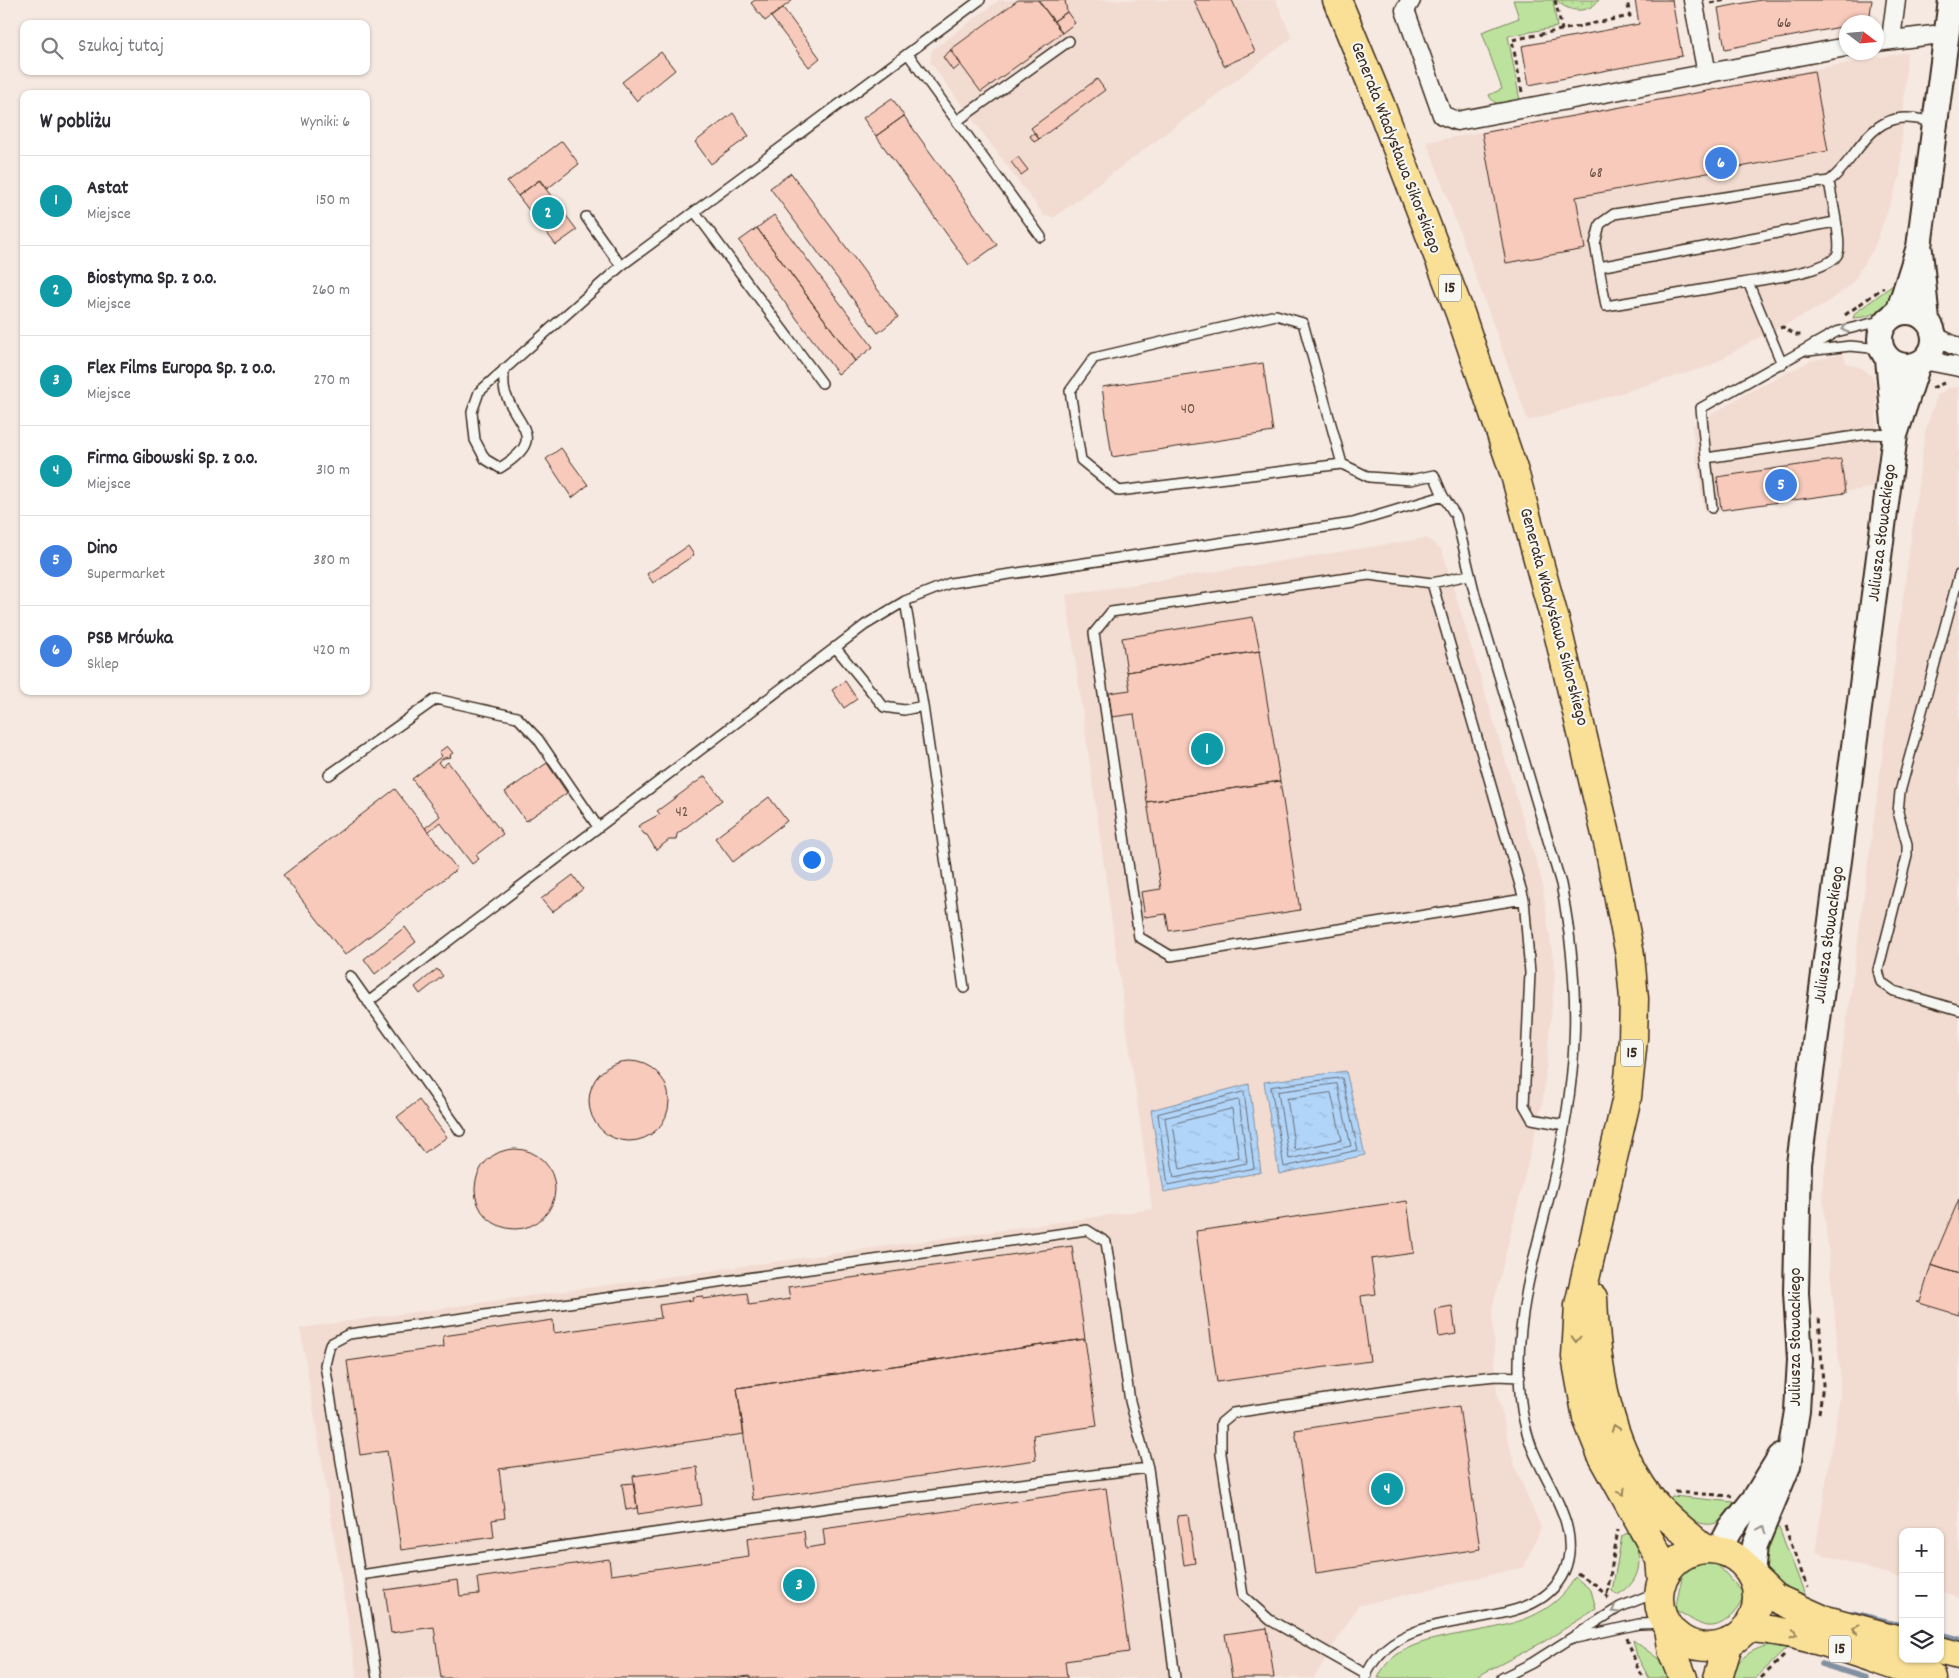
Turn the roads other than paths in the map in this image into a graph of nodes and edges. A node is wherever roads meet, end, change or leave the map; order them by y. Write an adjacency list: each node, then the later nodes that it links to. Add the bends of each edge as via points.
1 (980, 0): 11 (lane)
2 (1337, 0): 54 (main road, Generała Władysława Sikorskiego / 15, via 1460,313 1515,475 1559,637 1630,954 1634,999 1627,1097)
3 (1410, 0): 12 (street, via 1405,10 1442,115 1457,121)
4 (1693, 0): 12 (street)
5 (1896, 0): 8 (street)
6 (1951, 0): 7 (street)
7 (1939, 36): 8 (street); 14 (street)
8 (1884, 40)
9 (1069, 41): 13 (lane)
10 (1839, 49): 12 (street)
11 (908, 54): 13 (lane); 16 (lane)
12 (1707, 74)
13 (957, 121): 19 (lane)
14 (1935, 122): 15 (lane, via 1908,118 1883,124); 20 (street)
15 (1828, 181): 18 (lane); 22 (lane, via 1614,214 1600,224 1595,244)
16 (695, 212): 21 (lane); 33 (lane)
17 (586, 217): 21 (lane)
18 (1835, 222): 22 (lane); 23 (lane, via 1838,250 1831,262 1811,270)
19 (1042, 237)
20 (1920, 247): 24 (street); 25 (street)
21 (621, 266): 32 (lane)
22 (1599, 267): 23 (lane, via 1606,306)
23 (1748, 282): 30 (lane)
24 (1893, 316): 25 (street, via 1913,313); 27 (lane, one-way to 27, via 1836,332); 28 (street, via 1880,333)
25 (1930, 329): 26 (street); 29 (street, via 1933,345)
26 (1959, 348)
27 (1805, 351): 28 (lane, via 1850,346); 30 (lane)
28 (1885, 354): 29 (street, via 1905,366); 34 (street, Juliusza Słowackiego)
29 (1921, 362): 31 (street); 34 (street, Juliusza Słowackiego)
30 (1782, 364): 35 (lane, via 1701,408)
31 (1959, 367)
32 (504, 369): 32 (lane, via 479,392 472,412 475,440 485,459 500,468 525,448 527,433 504,390)
33 (822, 383)
34 (1895, 435): 35 (lane, via 1869,434); 56 (street, Juliusza Słowackiego, via 1799,1164 1796,1292 1800,1387)
35 (1706, 458): 38 (lane)
36 (1342, 464): 36 (lane, via 1303,323 1276,315 1094,358 1070,392 1081,460 1119,491); 37 (lane, via 1370,477 1410,480 1434,475)
37 (1442, 496): 39 (lane, via 1456,516); 42 (lane, via 1353,523 950,583)
38 (1712, 508)
39 (1470, 575): 41 (lane); 52 (lane, via 1550,844 1568,921 1576,991 1576,1029)
40 (1959, 576): 51 (lane, via 1900,792 1898,812 1907,856 1878,970 1881,982 1894,990)
41 (1432, 583): 47 (lane); 47 (lane, via 1369,574 1111,612 1094,633 1139,937 1171,956)
42 (905, 601): 43 (lane); 44 (lane)
43 (835, 647): 44 (lane, via 884,707 904,710); 46 (lane)
44 (923, 706): 49 (lane)
45 (329, 775): 46 (lane, via 436,698 517,717 538,739)
46 (598, 827): 50 (lane)
47 (1524, 899): 52 (lane, via 1530,973 1524,1105 1532,1119)
48 (350, 976): 50 (lane)
49 (964, 988)
50 (368, 1002): 53 (lane)
51 (1959, 1010)
52 (1565, 1125): 55 (lane, via 1522,1323)
53 (460, 1131)
54 (1590, 1257): 58 (main road, Generała Władysława Sikorskiego / 15, one-way to 54, via 1669,1519 1649,1497 1632,1470 1616,1432 1600,1375); 61 (main road, Generała Władysława Sikorskiego / 15, one-way to 61, via 1575,1336 1587,1418 1601,1453 1660,1559)
55 (1520, 1377): 68 (lane, via 1523,1409 1532,1446 1566,1524 1569,1546 1565,1568 1554,1586 1528,1605 1428,1628 1400,1638 1386,1647); 68 (lane, via 1447,1381 1233,1413 1221,1423 1221,1454 1243,1596 1270,1620)
56 (1792, 1436): 58 (street, Juliusza Słowackiego, via 1754,1498); 60 (street, Juliusza Słowackiego, one-way to 56, via 1756,1545 1788,1466)
57 (1148, 1468): 59 (lane, via 835,1507); 59 (lane, via 1130,1401 1106,1242 1088,1230 1049,1234 349,1334 330,1344 325,1365); 70 (lane)
58 (1712, 1549): 60 (main road, 15, via 1740,1561); 61 (main road, via 1696,1550 1678,1559)
59 (360, 1575): 69 (lane)
60 (1752, 1576): 63 (main road, via 1757,1602 1754,1614); 65 (main road, 15, one-way to 60, via 1822,1619 1776,1598)
61 (1661, 1586): 62 (main road, 15, via 1660,1607); 64 (lane, one-way to 64, via 1620,1607)
62 (1668, 1626): 63 (main road, 15, via 1698,1646 1708,1647); 64 (lane, via 1639,1624); 72 (main road, via 1673,1653)
63 (1737, 1635): 73 (main road); 74 (main road, 15, one-way to 74, via 1770,1629 1790,1633)
64 (1569, 1640): 71 (lane)
65 (1899, 1640)
66 (1944, 1652): 67 (main road)
67 (1959, 1656)
68 (1366, 1676)
69 (377, 1678)
70 (1175, 1678)
71 (1502, 1678)
72 (1683, 1678)
73 (1718, 1678)
74 (1933, 1678)

